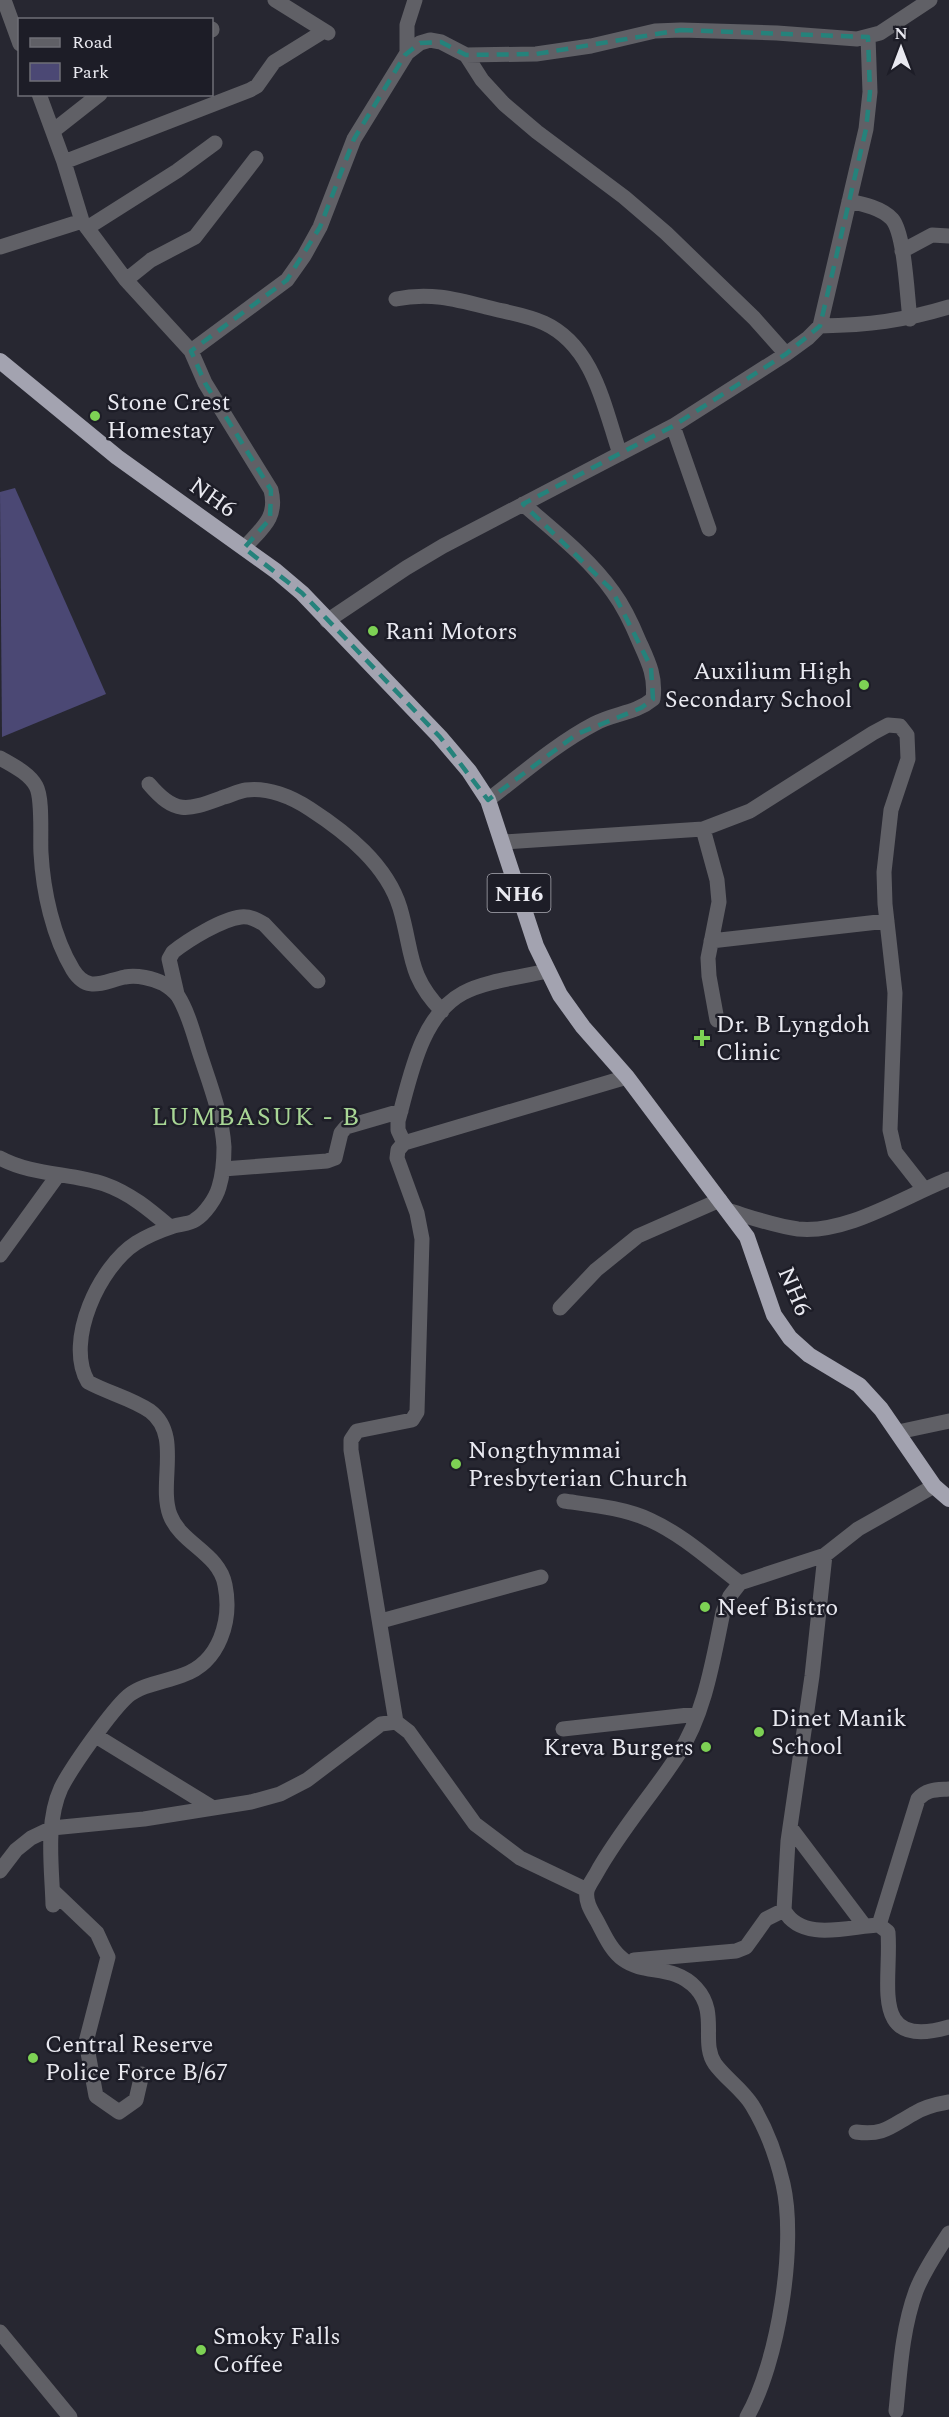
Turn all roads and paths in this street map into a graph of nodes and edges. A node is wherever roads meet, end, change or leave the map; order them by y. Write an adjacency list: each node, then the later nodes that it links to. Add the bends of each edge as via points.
1 (4, 0): 6 (street)
2 (275, 0): 14 (street, via 326,32 274,62 250,90)
3 (415, 0): 7 (street, via 407,25)
4 (930, 0): 5 (street, via 880,33)
5 (868, 36): 8 (street, via 836,39 777,33 664,31 536,54); 15 (street, via 870,92 866,129)
6 (18, 38)
7 (407, 53): 8 (street, via 430,40); 25 (street, via 354,139 320,227 298,264 286,280)
8 (466, 55): 26 (street, via 482,81 504,104 666,233)
9 (40, 96): 11 (street)
10 (97, 96): 11 (street)
11 (53, 131): 14 (street)
12 (215, 142): 16 (street, via 163,180)
13 (256, 158): 20 (street, via 195,237 151,260)
14 (64, 162): 16 (street)
15 (849, 201): 19 (street, via 892,219); 24 (street)
16 (84, 225): 18 (street); 20 (street)
17 (949, 236): 19 (street, via 932,235)
18 (0, 247)
19 (902, 251): 23 (street)
20 (126, 280): 25 (street)
21 (396, 299): 29 (street, via 429,294 448,297 542,322 562,333 580,352 592,374)
22 (949, 307): 23 (street)
23 (910, 319): 24 (street)
24 (820, 326): 26 (street)
25 (191, 351): 32 (street, via 205,383 274,501 270,519)
26 (786, 354): 28 (street)
27 (0, 361): 32 (highway, NH6 / NH6, via 117,457)
28 (673, 426): 29 (street); 31 (street)
29 (620, 454): 30 (street)
30 (523, 504): 33 (street, via 406,568); 36 (street, via 612,590 626,612 655,684 653,699 641,708 596,723 577,734)
31 (709, 529)
32 (244, 548): 33 (highway, NH6 / NH6, via 302,593)
33 (327, 621): 36 (highway, NH6 / NH6, via 440,737)
34 (0, 758): 43 (street, via 23,772 36,786 47,894 58,938 73,970 82,981 96,985 140,976 163,983)
35 (149, 784): 44 (street, via 163,800 186,808 244,790 264,790 286,796 337,828 370,857 393,891 419,982)
36 (488, 800): 38 (highway, NH6 / NH6)
37 (703, 829): 38 (street); 39 (street, via 750,812 873,733 888,725 900,726 909,747 887,839); 40 (street, via 717,880 718,902)
38 (503, 842): 41 (highway, NH6 / NH6)
39 (887, 921): 40 (street); 53 (street, via 895,1012 891,1141)
40 (711, 941): 45 (street, via 709,976)
41 (547, 971): 44 (street, via 476,987 462,993); 46 (highway, NH6 / NH6, via 577,1019)
42 (318, 981): 43 (street, via 264,924 243,916 172,952 169,959)
43 (177, 994): 50 (street, via 215,1100 224,1146)
44 (442, 1011): 47 (street, via 419,1046)
45 (717, 1020)
46 (627, 1077): 48 (street); 54 (highway, NH6 / NH6)
47 (401, 1111): 48 (street, via 398,1130); 50 (street, via 346,1128 335,1158 327,1161)
48 (404, 1143): 66 (street, via 397,1158 417,1212 422,1239 417,1412 406,1422 357,1431 351,1440)
49 (0, 1158): 51 (street)
50 (223, 1168): 55 (street, via 218,1190 202,1213 195,1220)
51 (58, 1175): 55 (street, via 125,1193); 56 (street)
52 (949, 1179): 53 (street)
53 (924, 1189): 54 (street, via 847,1223 821,1228 780,1226)
54 (723, 1205): 57 (street, via 638,1236 596,1270); 59 (highway, NH6 / NH6, via 747,1237 774,1315 790,1338 809,1355 859,1385)
55 (170, 1227): 70 (street, via 137,1242 105,1275 82,1327 81,1365 88,1382 137,1404 162,1424 169,1512 175,1526 220,1571 228,1604 226,1626 218,1645 203,1663 186,1675 129,1696)
56 (0, 1255)
57 (560, 1308)
58 (949, 1421): 59 (street)
59 (898, 1432): 60 (highway, NH6 / NH6)
60 (934, 1486): 61 (highway, NH6 / NH6); 63 (street, via 858,1529)
61 (949, 1500)
62 (564, 1501): 65 (street, via 648,1519)
63 (825, 1554): 65 (street); 73 (street)
64 (541, 1578): 66 (street)
65 (740, 1583): 67 (street, via 723,1612)
66 (381, 1621): 68 (street)
67 (698, 1714): 69 (street); 76 (street, via 679,1754 602,1862)
68 (396, 1722): 72 (street, via 381,1724 307,1780 280,1794); 76 (street, via 409,1732 475,1824 520,1858)
69 (562, 1729)
70 (96, 1736): 72 (street); 74 (street, via 61,1788)
71 (949, 1789): 78 (street, via 932,1790 918,1799)
72 (213, 1808): 74 (street)
73 (790, 1827): 77 (street); 78 (street)
74 (52, 1828): 75 (street, via 16,1850); 81 (street, via 53,1898 97,1933 108,1957 86,2042 96,2096 119,2112 136,2100)
75 (0, 1871)
76 (587, 1890): 79 (street, via 589,1906)
77 (784, 1910): 78 (street, via 796,1923 816,1929 834,1931); 79 (street, via 766,1918 746,1947 736,1951)
78 (872, 1925): 80 (street, via 888,1932 888,2000 899,2027 929,2033)
79 (624, 1961): 88 (street, via 688,1980 707,2002 710,2051 715,2063 743,2090 753,2107 783,2183 788,2238 783,2290 760,2390)
80 (949, 2027)
81 (142, 2074)
82 (949, 2102): 83 (street, via 930,2106 886,2131)
83 (856, 2132)
84 (949, 2234): 86 (street, via 928,2266 909,2312)
85 (0, 2332): 87 (street)
86 (896, 2411)
87 (70, 2417)
88 (747, 2417)

